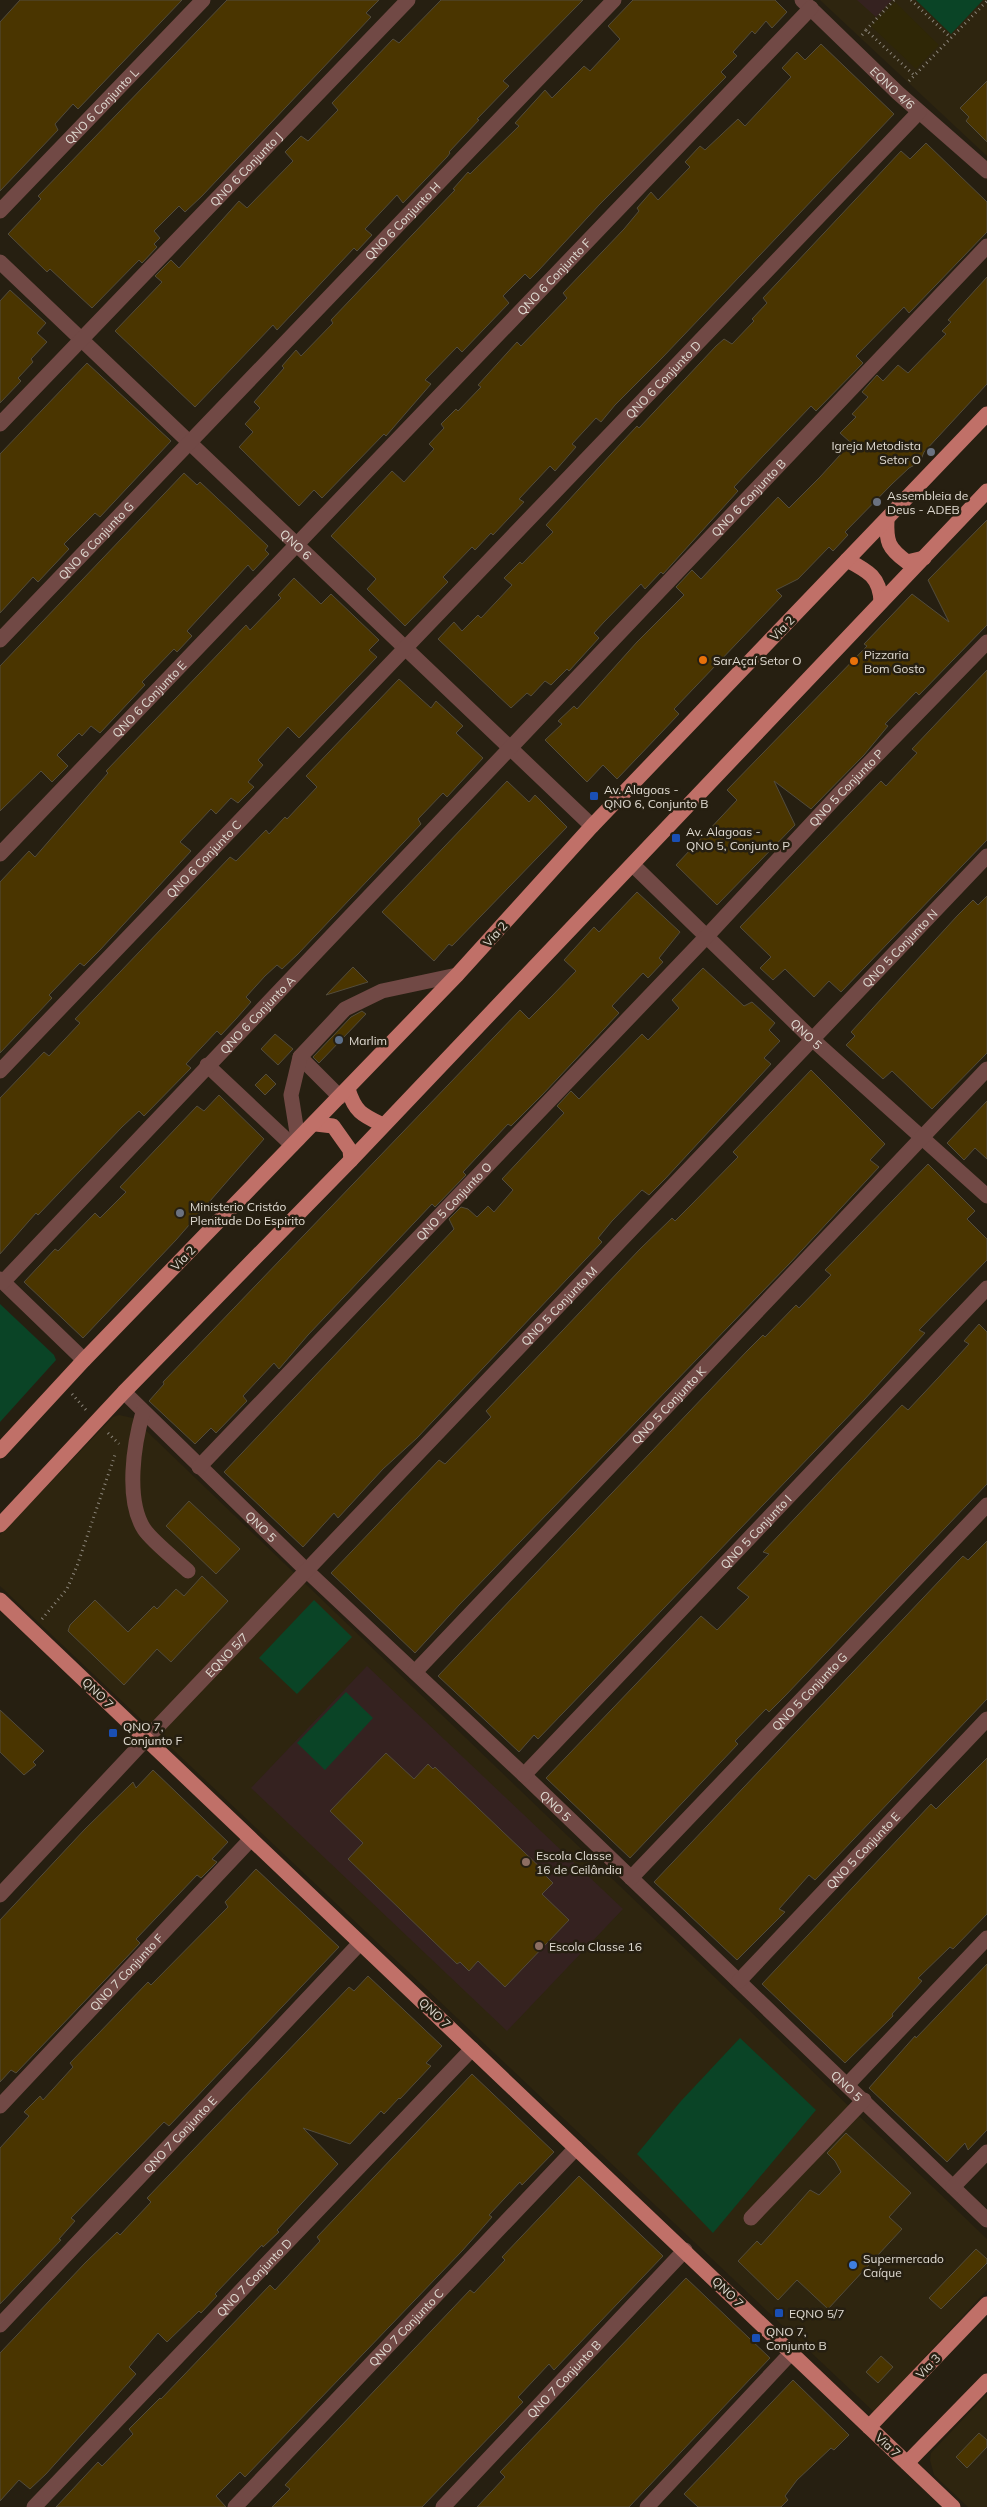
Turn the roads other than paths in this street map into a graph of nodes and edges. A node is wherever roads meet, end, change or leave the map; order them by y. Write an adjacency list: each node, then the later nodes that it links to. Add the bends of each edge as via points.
1 (203, 0): 7 (street, QNO 6 Conjunto L)
2 (408, 0): 10 (street, QNO 6 Conjunto J)
3 (614, 0): 13 (street, QNO 6 Conjunto H)
4 (806, 4): 5 (street, EQNO 4/6); 16 (street, QNO 6 Conjunto F)
5 (919, 112): 6 (street, EQNO 4/6); 22 (street, QNO 6 Conjunto D)
6 (987, 171)
7 (0, 211)
8 (987, 246): 23 (street, QNO 6 Conjunto B)
9 (0, 262): 10 (street, QNO 6)
10 (82, 338): 12 (street, QNO 6 Conjunto J); 13 (street, QNO 6)
11 (987, 414): 15 (main road, Via 2)
12 (0, 424)
13 (190, 441): 16 (street, QNO 6); 20 (street, QNO 6 Conjunto G)
14 (987, 491): 17 (main road)
15 (887, 519): 17 (main road, via 886,536 892,550 907,562); 18 (main road, Via 2)
16 (297, 544): 22 (street, QNO 6); 25 (street, QNO 6 Conjunto E)
17 (924, 558): 19 (main road)
18 (847, 560): 19 (main road, via 872,573); 24 (main road, Via 2)
19 (881, 602): 27 (main road)
20 (0, 640)
21 (987, 642): 28 (street, QNO 5 Conjunto P)
22 (405, 647): 23 (street, QNO 6); 34 (street, QNO 6 Conjunto C)
23 (511, 748): 24 (street, QNO 6); 32 (street, QNO 6 Conjunto A)
24 (592, 826): 29 (main road, Via 2)
25 (0, 854)
26 (987, 856): 30 (street, QNO 5 Conjunto N)
27 (633, 865): 28 (street, QNO 5); 37 (main road)
28 (707, 936): 30 (street, QNO 5); 48 (street, QNO 5 Conjunto O)
29 (457, 975): 31 (street, via 382,991 345,1009); 35 (main road, Via 2)
30 (812, 1039): 38 (street, QNO 5); 51 (street, QNO 5 Conjunto M)
31 (300, 1057): 35 (street); 39 (street, via 291,1095)
32 (207, 1065): 39 (street); 42 (street, QNO 6 Conjunto A)
33 (987, 1068): 38 (street, QNO 5 Conjunto K)
34 (0, 1071)
35 (344, 1093): 36 (main road, Via 2); 37 (main road, via 361,1115)
36 (316, 1124): 39 (main road, Via 2); 40 (main road, via 333,1126 350,1150)
37 (383, 1125): 40 (main road)
38 (921, 1137): 41 (street, QNO 5); 54 (street, QNO 5 Conjunto K)
39 (295, 1142): 44 (main road, Via 2)
40 (351, 1160): 45 (main road)
41 (987, 1196)
42 (2, 1280): 44 (street)
43 (987, 1288): 57 (street, QNO 5 Conjunto I)
44 (84, 1360): 47 (main road, Via 2)
45 (124, 1392): 46 (street, QNO 5); 50 (main road)
46 (143, 1412): 48 (street, QNO 5); 52 (street, via 136,1439 133,1498 143,1528)
47 (0, 1451)
48 (199, 1466): 51 (street, QNO 5)
49 (987, 1505): 59 (street, QNO 5 Conjunto G)
50 (0, 1525)
51 (306, 1570): 54 (street, QNO 5); 56 (street, EQNO 5/7)
52 (188, 1572)
53 (0, 1600): 56 (main road, QNO 7)
54 (415, 1672): 57 (street, QNO 5)
55 (987, 1719): 63 (street, QNO 5 Conjunto E)
56 (146, 1739): 58 (main road, QNO 7); 60 (street, EQNO 5/7)
57 (524, 1775): 59 (street, QNO 5)
58 (251, 1839): 62 (main road, QNO 7); 67 (street, QNO 7 Conjunto F)
59 (631, 1878): 63 (street, QNO 5)
60 (0, 1896)
61 (987, 1938): 65 (street)
62 (360, 1943): 64 (main road, QNO 7); 75 (street, QNO 7 Conjunto E)
63 (739, 1981): 65 (street, QNO 5)
64 (472, 2049): 68 (main road, QNO 7); 80 (street, QNO 7 Conjunto D)
65 (848, 2084): 66 (street, QNO 5)
66 (864, 2100): 70 (street, QNO 5); 71 (street)
67 (0, 2106)
68 (576, 2148): 73 (main road, QNO 7); 81 (street, QNO 7 Conjunto C)
69 (987, 2152): 70 (street)
70 (954, 2187): 72 (street, QNO 5)
71 (751, 2218)
72 (987, 2220)
73 (685, 2250): 76 (main road, QNO 7); 82 (street, QNO 7 Conjunto B)
74 (987, 2304): 78 (main road, Via 3)
75 (0, 2325)
76 (792, 2353): 78 (main road, QNO 7); 83 (street)
77 (987, 2381): 79 (main road)
78 (869, 2427): 79 (main road, Via 7)
79 (908, 2463): 84 (main road, Via 7)
80 (34, 2507)
81 (235, 2507)
82 (443, 2507)
83 (647, 2507)
84 (953, 2507)

